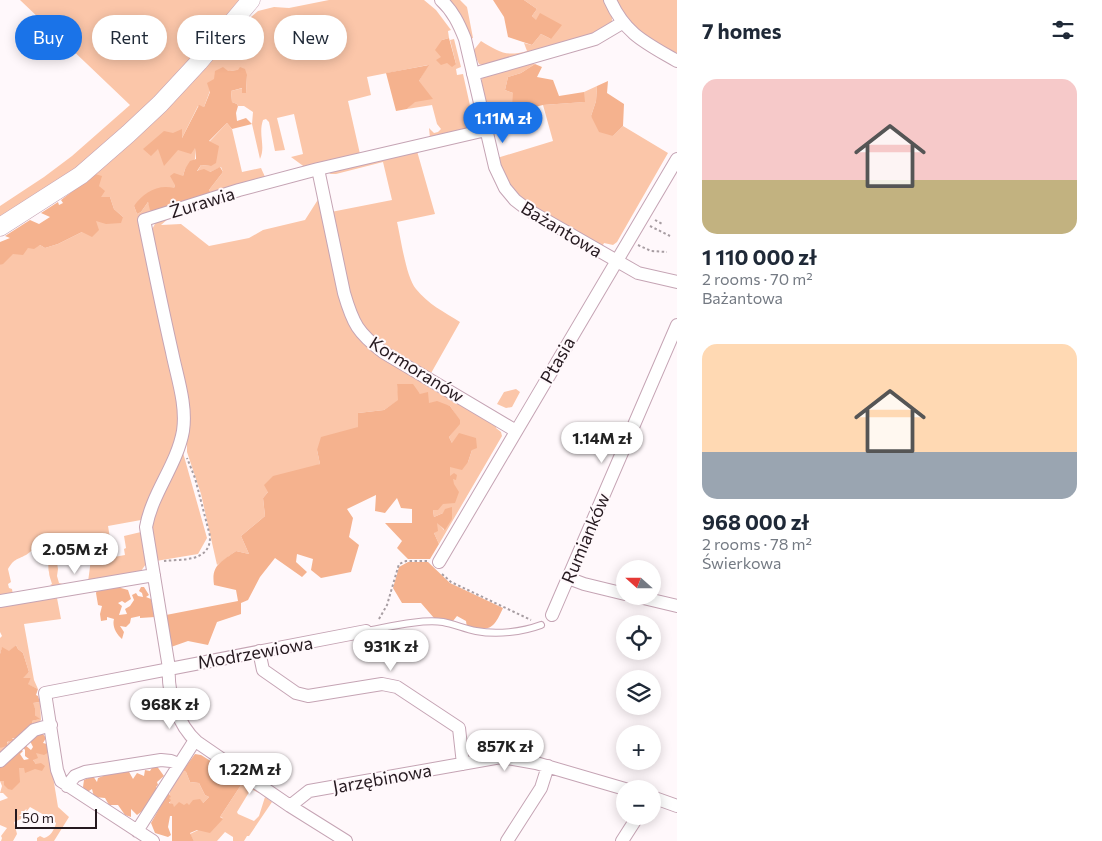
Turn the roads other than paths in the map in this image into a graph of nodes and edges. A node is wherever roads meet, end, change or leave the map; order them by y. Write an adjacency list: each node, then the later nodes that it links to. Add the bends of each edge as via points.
1 (251, 0): 10 (main road, via 160,104 128,134 80,175)
2 (441, 0): 6 (street, Bażantowa, via 458,22)
3 (610, 0): 4 (street)
4 (622, 24): 5 (street, via 647,44); 6 (street, via 596,39)
5 (677, 61)
6 (474, 74): 7 (street, Bażantowa)
7 (486, 130): 9 (street, Żurawia); 11 (street, Bażantowa, via 497,174 515,200)
8 (677, 159): 11 (street, Ptasia)
9 (318, 169): 14 (street, Kormoranów, via 344,293 364,337 383,352); 16 (street, Żurawia, via 144,220 184,419 178,444 146,528)
10 (0, 227)
11 (616, 261): 12 (street, Bażantowa, via 638,272); 14 (street, Ptasia)
12 (677, 282)
13 (677, 325): 17 (street, Rumianków)
14 (516, 431): 15 (street, Ptasia)
15 (442, 568)
16 (152, 569): 19 (street); 26 (street)
17 (568, 578): 18 (street); 22 (street, Rumianków)
18 (616, 592)
19 (0, 602)
20 (661, 602): 21 (street)
21 (677, 606)
22 (552, 615)
23 (541, 625): 24 (lane, via 528,630 496,633 477,632 443,622 427,622)
24 (366, 631): 25 (street, Modrzewiowa)
25 (259, 651): 26 (street, Modrzewiowa); 31 (street, via 263,670 296,693 308,696 382,684 397,687 459,728)
26 (169, 668): 27 (street, Modrzewiowa, via 45,692); 28 (street, via 176,709)
27 (51, 725): 29 (street, via 34,730); 33 (street, Modrzewiowa, via 58,775)
28 (195, 740): 30 (street); 36 (street)
29 (0, 762)
30 (179, 764): 33 (street, via 161,760 82,773 72,778); 39 (street)
31 (463, 764): 32 (street, Jarzębinowa, via 501,757); 36 (street, Jarzębinowa, via 308,791)
32 (548, 766): 34 (street, Jarzębinowa); 42 (street, via 541,788)
33 (67, 786): 39 (street)
34 (616, 786)
35 (661, 800): 37 (street)
36 (290, 806): 41 (street)
37 (677, 806)
38 (632, 825): 43 (street)
39 (137, 831): 40 (street)
40 (153, 841)
41 (346, 841)
42 (507, 841)
43 (622, 841)

